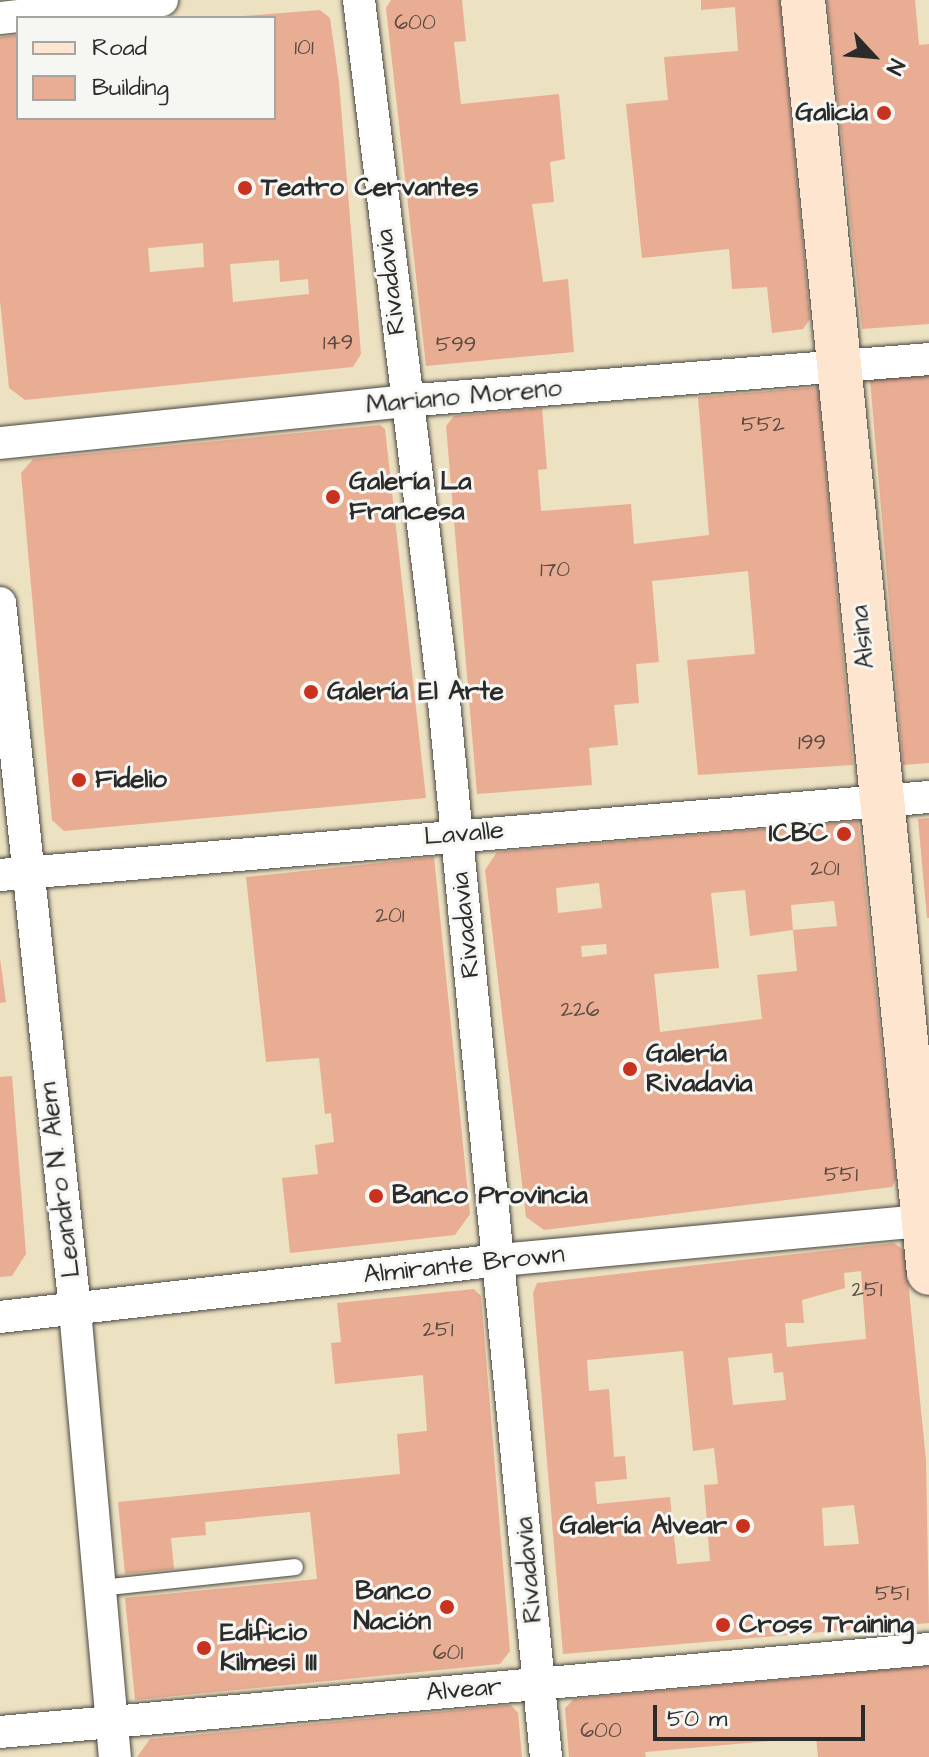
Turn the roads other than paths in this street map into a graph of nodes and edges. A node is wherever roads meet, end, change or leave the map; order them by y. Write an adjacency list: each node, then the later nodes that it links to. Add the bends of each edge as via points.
1 (162, 0): 4 (street)
2 (359, 0): 7 (street, Rivadavia)
3 (803, 0): 6 (street, Alsina)
4 (18, 16)
5 (929, 359): 6 (street, Mariano Moreno)
6 (836, 368): 7 (street, Mariano Moreno); 11 (street, Alsina)
7 (404, 401): 8 (street, Mariano Moreno); 12 (street, Rivadavia)
8 (0, 443)
9 (0, 603): 13 (street, Leandro N. Alem)
10 (929, 797): 11 (street, Lavalle)
11 (880, 801): 12 (street, Lavalle); 14 (street, Alsina)
12 (457, 834): 13 (street, Lavalle); 15 (street, Rivadavia)
13 (13, 873): 17 (street, Leandro N. Alem)
14 (926, 1220): 15 (street, Almirante Brown); 16 (street, Alsina)
15 (500, 1260): 17 (street, Almirante Brown); 22 (street, Rivadavia)
16 (929, 1273)
17 (75, 1310): 18 (street, Almirante Brown); 20 (street, Leandro N. Alem)
18 (0, 1317)
19 (295, 1567): 20 (lane)
20 (100, 1588): 23 (street, Leandro N. Alem)
21 (929, 1649): 22 (street, Alvear)
22 (539, 1684): 23 (street, Alvear); 26 (street, Rivadavia)
23 (110, 1719): 24 (street, Alvear); 25 (street, Leandro N. Alem)
24 (0, 1732)
25 (115, 1757)
26 (546, 1757)

